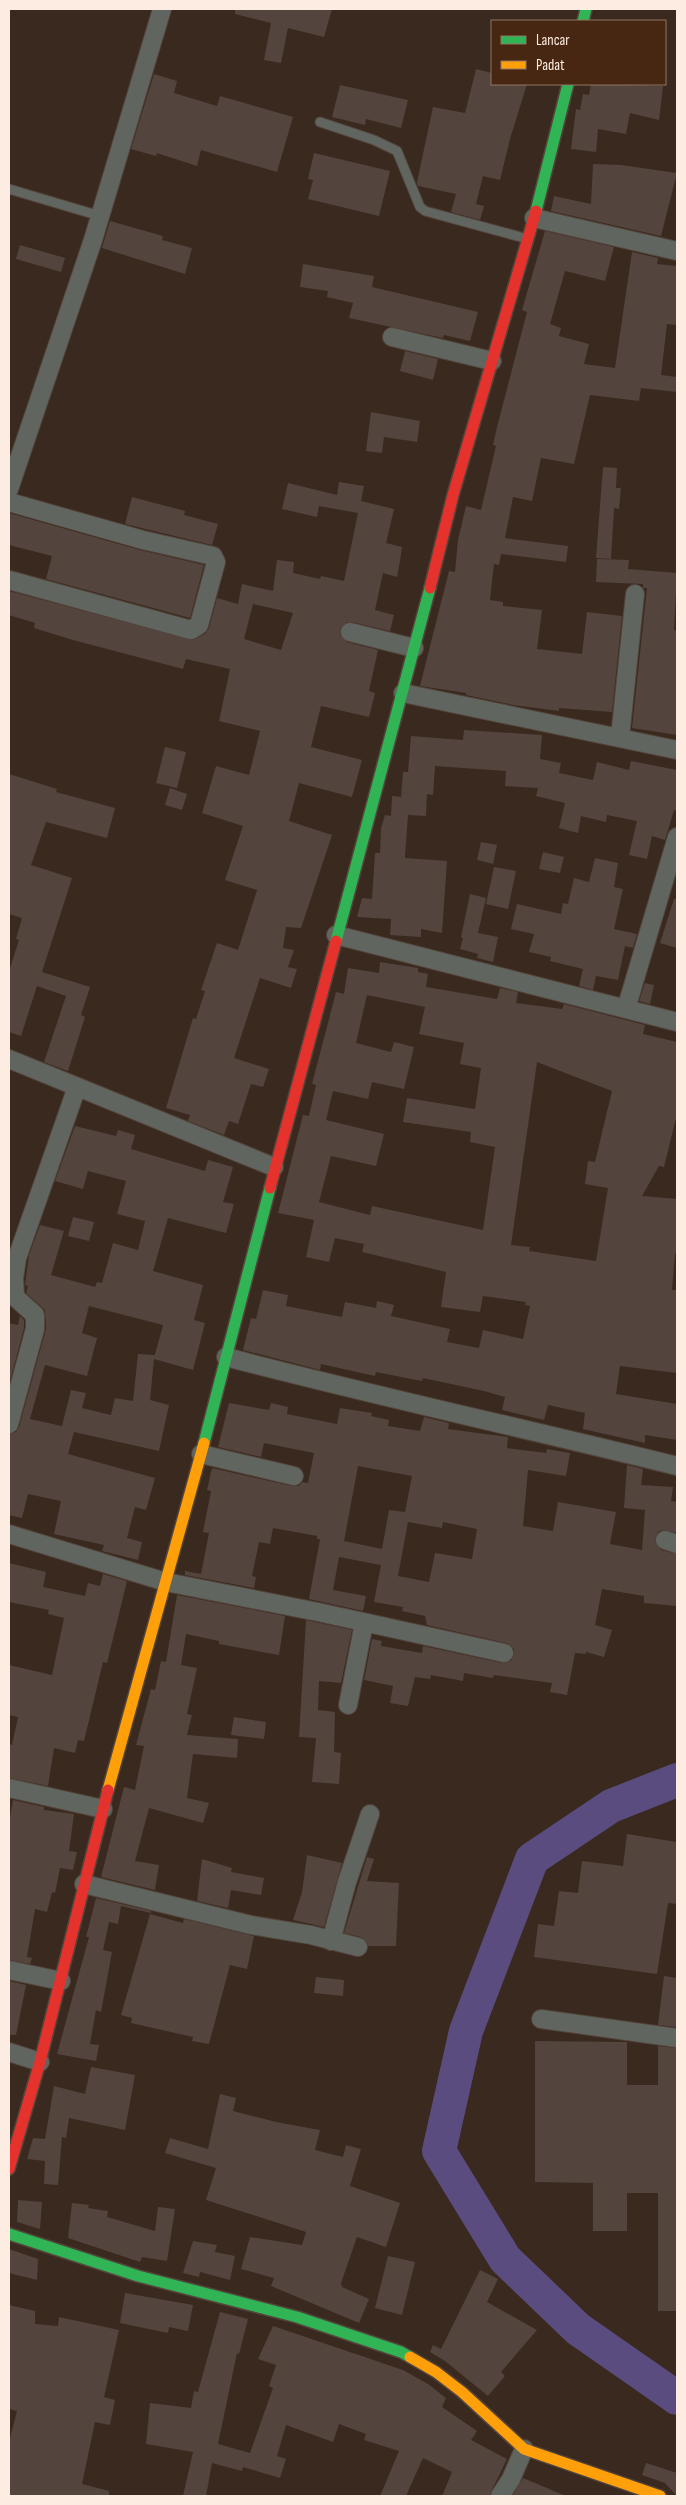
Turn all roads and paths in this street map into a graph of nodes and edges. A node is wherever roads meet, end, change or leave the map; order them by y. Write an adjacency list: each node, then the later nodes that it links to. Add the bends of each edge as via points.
1 (162, 9): 5 (street)
2 (568, 85): 6 (main road)
3 (320, 122): 7 (lane, via 397,151 420,207 425,211)
4 (9, 189): 5 (lane)
5 (100, 216): 11 (street)
6 (534, 218): 7 (main road); 8 (street)
7 (528, 239): 10 (main road)
8 (677, 251)
9 (392, 337): 10 (street)
10 (492, 362): 16 (main road, via 453,495)
11 (9, 489)
12 (9, 502): 13 (street, via 213,556 216,562 199,625 191,630)
13 (9, 580)
14 (634, 594): 18 (street)
15 (350, 632): 16 (street)
16 (414, 648): 17 (main road)
17 (403, 693): 18 (street); 21 (main road)
18 (620, 737): 19 (street)
19 (677, 750)
20 (677, 837): 22 (street)
21 (336, 935): 22 (street); 26 (main road)
22 (626, 1010): 23 (street)
23 (677, 1022)
24 (9, 1059): 25 (street)
25 (77, 1087): 26 (street); 28 (street, via 17,1258 15,1297 35,1315 35,1329)
26 (274, 1167): 27 (main road)
27 (226, 1357): 29 (main road); 30 (street, via 346,1389 470,1415)
28 (9, 1424)
29 (201, 1454): 31 (street); 33 (main road)
30 (677, 1466)
31 (294, 1476)
32 (9, 1534): 33 (street)
33 (166, 1582): 34 (street); 38 (main road)
34 (364, 1623): 35 (street); 36 (street)
35 (504, 1653)
36 (348, 1705)
37 (9, 1788): 38 (street)
38 (103, 1809): 40 (main road)
39 (370, 1814): 41 (street)
40 (84, 1884): 41 (street); 44 (main road)
41 (331, 1941): 42 (street)
42 (358, 1947)
43 (9, 1970): 44 (street)
44 (61, 1981): 48 (main road)
45 (541, 2019): 46 (street)
46 (677, 2038)
47 (9, 2052): 48 (street)
48 (40, 2062): 49 (main road)
49 (9, 2169)
50 (9, 2234): 51 (main road, via 138,2276 297,2316 401,2352 462,2392)
51 (524, 2449): 52 (street); 53 (main road)
52 (500, 2496)
53 (660, 2496)

